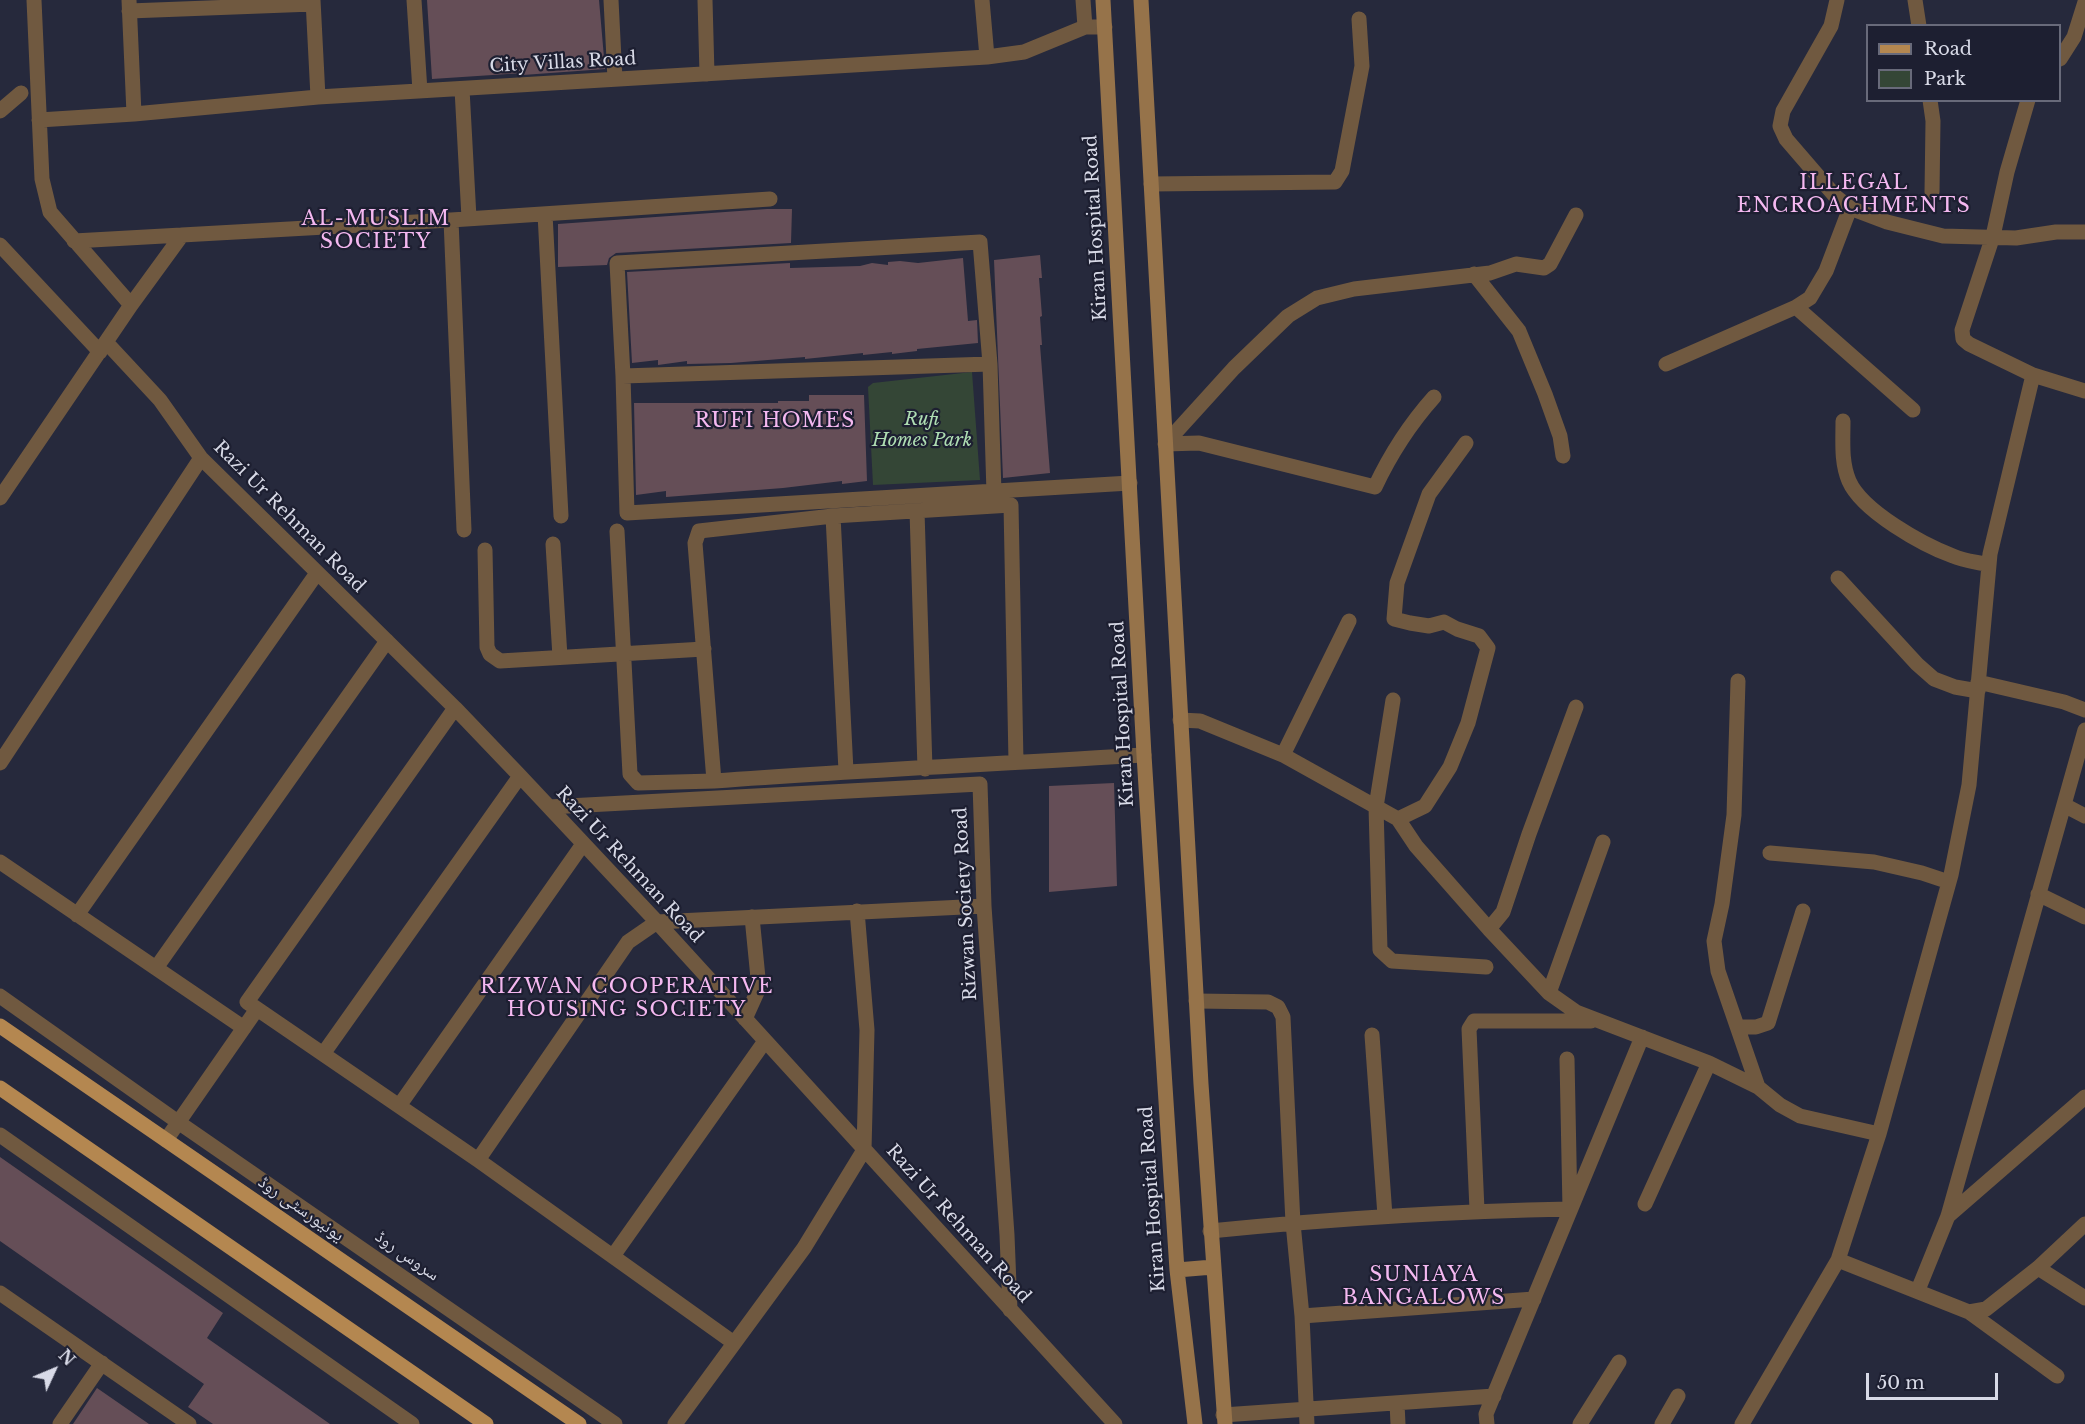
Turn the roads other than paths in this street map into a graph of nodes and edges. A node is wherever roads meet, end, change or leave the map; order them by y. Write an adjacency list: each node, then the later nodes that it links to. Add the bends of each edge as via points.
1 (34, 0): 31 (street)
2 (414, 0): 24 (street)
3 (611, 0): 22 (street)
4 (705, 0): 21 (street)
5 (982, 0): 19 (street)
6 (1083, 0): 17 (street)
7 (1103, 0): 18 (main road, Kiran Hospital Road)
8 (1141, 0): 32 (main road)
9 (1837, 0): 35 (street, via 1831,26 1783,111 1780,126 1810,170)
10 (1915, 0): 16 (street)
11 (313, 2): 13 (street); 26 (street)
12 (2085, 2): 20 (street, via 2074,37)
13 (218, 4): 14 (street)
14 (129, 6): 30 (street)
15 (1359, 19): 32 (street, via 1362,66 1342,171 1335,182)
16 (1919, 24)
17 (1085, 27): 18 (street); 19 (street, City Villas Road, via 1024,52)
18 (1105, 27): 61 (main road, Kiran Hospital Road)
19 (987, 57): 21 (street, City Villas Road)
20 (2061, 57)
21 (707, 74): 22 (street, City Villas Road)
22 (615, 79): 23 (street, City Villas Road)
23 (462, 88): 24 (street, City Villas Road); 38 (street)
24 (420, 91): 26 (street, City Villas Road)
25 (21, 93): 29 (street)
26 (318, 97): 30 (street, City Villas Road)
27 (1930, 102): 33 (street)
28 (2027, 102): 42 (street)
29 (0, 111)
30 (134, 114): 31 (street, City Villas Road)
31 (39, 120): 43 (street, via 46,200 50,212)
32 (1151, 184): 58 (main road)
33 (1932, 192)
34 (770, 199): 36 (street)
35 (1850, 208): 42 (street, via 1943,236); 47 (street, via 1826,272 1810,298)
36 (545, 214): 38 (street); 65 (street)
37 (1576, 215): 45 (street, via 1550,264 1544,268 1516,264)
38 (470, 218): 39 (street)
39 (451, 220): 41 (street); 67 (street)
40 (2085, 232): 42 (street)
41 (182, 235): 43 (street); 46 (street)
42 (1993, 236): 51 (street, via 1962,330 1964,339)
43 (74, 241): 46 (street)
44 (0, 245): 48 (street, Razi Ur Rehman Road)
45 (1474, 274): 58 (street, via 1354,289 1317,298 1288,316); 59 (street, via 1520,331 1560,436)
46 (130, 305): 48 (street)
47 (1796, 307): 50 (street); 55 (street)
48 (103, 347): 60 (street, Razi Ur Rehman Road, via 160,400); 63 (street)
49 (990, 364): 52 (street); 52 (street, via 980,241 617,262); 62 (street)
50 (1666, 364)
51 (2033, 375): 53 (street); 71 (street)
52 (623, 376): 62 (street, via 626,513)
53 (2085, 391)
54 (1434, 397): 58 (street, via 1412,422 1375,487 1199,442)
55 (1912, 410)
56 (1843, 422): 71 (street, via 1842,457 1850,482 1865,504 1902,530 1953,557)
57 (1466, 443): 99 (street, via 1429,494 1397,583 1394,618 1429,626 1444,622 1479,636 1488,648 1468,723 1450,767 1425,806)
58 (1165, 444): 85 (main road)
59 (1563, 456)
60 (201, 458): 72 (street, Razi Ur Rehman Road); 90 (street)
61 (1130, 483): 62 (street); 88 (main road, Kiran Hospital Road)
62 (994, 493)
63 (0, 498)
64 (917, 511): 66 (street); 89 (street, via 1011,505); 91 (street)
65 (561, 516)
66 (833, 516): 76 (street, via 699,531 694,543); 92 (street)
67 (464, 530)
68 (617, 531): 77 (street)
69 (553, 544): 78 (street)
70 (485, 550): 78 (street, via 490,654 500,661)
71 (1989, 565): 80 (street)
72 (317, 573): 75 (street, Razi Ur Rehman Road); 109 (street)
73 (1838, 578): 80 (street, via 1935,679 1955,687)
74 (1349, 621): 87 (street)
75 (387, 641): 83 (street, Razi Ur Rehman Road); 115 (street)
76 (704, 649): 77 (street); 94 (street)
77 (625, 653): 78 (street); 94 (street, via 630,774 638,783)
78 (560, 657)
79 (1738, 681): 123 (street, via 1734,815 1714,941 1718,971)
80 (1978, 687): 84 (street, via 2064,702); 104 (street, via 1969,785)
81 (1393, 699): 97 (street)
82 (1576, 707): 113 (street, via 1503,912)
83 (455, 708): 93 (street, Razi Ur Rehman Road); 119 (street, via 247,1002)
84 (2085, 710)
85 (1180, 720): 87 (street, via 1200,720); 118 (main road)
86 (2085, 730): 95 (street)
87 (1283, 754): 97 (street)
88 (1144, 755): 89 (street); 153 (main road, Kiran Hospital Road)
89 (1016, 762): 91 (street)
90 (0, 763)
91 (925, 769): 92 (street)
92 (846, 771): 94 (street)
93 (520, 776): 96 (street, Razi Ur Rehman Road); 128 (street)
94 (714, 781)
95 (2064, 805): 98 (street); 105 (street)
96 (549, 807): 101 (street, Razi Ur Rehman Road); 106 (street, Rizwan Society Road, via 980,784)
97 (1376, 807): 99 (street); 114 (street, via 1380,950 1392,961)
98 (2085, 816)
99 (1398, 819): 113 (street, via 1416,846)
100 (1603, 842): 116 (street)
101 (583, 844): 112 (street, Razi Ur Rehman Road); 134 (street)
102 (1770, 853): 104 (street, via 1874,862)
103 (0, 862): 109 (street)
104 (1949, 882): 136 (street)
105 (2038, 894): 111 (street); 145 (street)
106 (984, 906): 107 (street); 158 (street, Rizwan Society Road)
107 (857, 911): 110 (street); 139 (street, via 867,1030)
108 (1803, 911): 123 (street, via 1768,1023)
109 (77, 915): 115 (street)
110 (752, 917): 112 (street); 120 (street, via 759,988)
111 (2085, 917)
112 (657, 922): 120 (street, Razi Ur Rehman Road); 140 (street, via 628,942)
113 (1489, 929): 116 (street)
114 (1485, 967)
115 (156, 968): 124 (street)
116 (1549, 993): 121 (street)
117 (0, 996): 135 (street, سروس روڈ)
118 (1196, 1001): 146 (street, via 1268,1002 1278,1007 1283,1017); 148 (main road)
119 (257, 1009): 124 (street); 128 (street)
120 (745, 1019): 127 (street, Razi Ur Rehman Road)
121 (1600, 1021): 126 (street); 143 (street, via 1474,1021 1469,1029)
122 (0, 1026): 138 (main road, یونیورسٹی روڈ)
123 (1738, 1027): 131 (street)
124 (244, 1028): 135 (street)
125 (1372, 1035): 144 (street)
126 (1642, 1037): 130 (street); 142 (street)
127 (765, 1041): 139 (street, Razi Ur Rehman Road); 149 (street)
128 (323, 1054): 134 (street)
129 (1567, 1059): 142 (street)
130 (1709, 1063): 131 (street); 141 (street)
131 (1758, 1087): 136 (street, via 1800,1116)
132 (0, 1088): 173 (main road)
133 (2085, 1097): 145 (street)
134 (399, 1106): 140 (street)
135 (178, 1122): 138 (street); 175 (street, سروس روڈ)
136 (1879, 1134): 150 (street)
137 (0, 1135): 172 (street)
138 (166, 1140): 174 (main road, یونیورسٹی روڈ)
139 (864, 1150): 158 (street, Razi Ur Rehman Road); 161 (street, via 804,1248)
140 (478, 1160): 149 (street)
141 (1645, 1204)
142 (1570, 1209): 143 (street); 157 (street)
143 (1477, 1210): 144 (street)
144 (1384, 1216): 146 (street)
145 (1948, 1216): 154 (street)
146 (1293, 1223): 148 (street); 160 (street)
147 (2085, 1224): 152 (street)
148 (1210, 1231): 151 (main road)
149 (613, 1256): 161 (street)
150 (1838, 1260): 154 (street); 183 (street)
151 (1213, 1267): 153 (main road); 169 (main road)
152 (2038, 1268): 156 (street); 159 (street, via 1986,1309)
153 (1177, 1269): 178 (main road, Kiran Hospital Road)
154 (1918, 1290): 159 (street)
155 (0, 1293): 163 (street)
156 (2085, 1298)
157 (1534, 1299): 160 (street); 165 (street)
158 (1010, 1310): 177 (street, Razi Ur Rehman Road)
159 (1969, 1312): 164 (street)
160 (1302, 1316): 168 (street)
161 (734, 1343): 176 (street)
162 (1619, 1362): 181 (street)
163 (102, 1363): 170 (street); 171 (street)
164 (2058, 1376)
165 (1494, 1396): 167 (street); 180 (street, via 1486,1413)
166 (1678, 1396): 182 (street)
167 (1397, 1403): 168 (street); 179 (street)
168 (1307, 1417): 169 (street)
169 (1224, 1420)
170 (60, 1424)
171 (189, 1424)
172 (412, 1424)
173 (486, 1424)
174 (579, 1424)
175 (615, 1424)
176 (675, 1424)
177 (1115, 1424)
178 (1195, 1424)
179 (1398, 1424)
180 (1487, 1424)
181 (1580, 1424)
182 (1662, 1424)
183 (1742, 1424)

